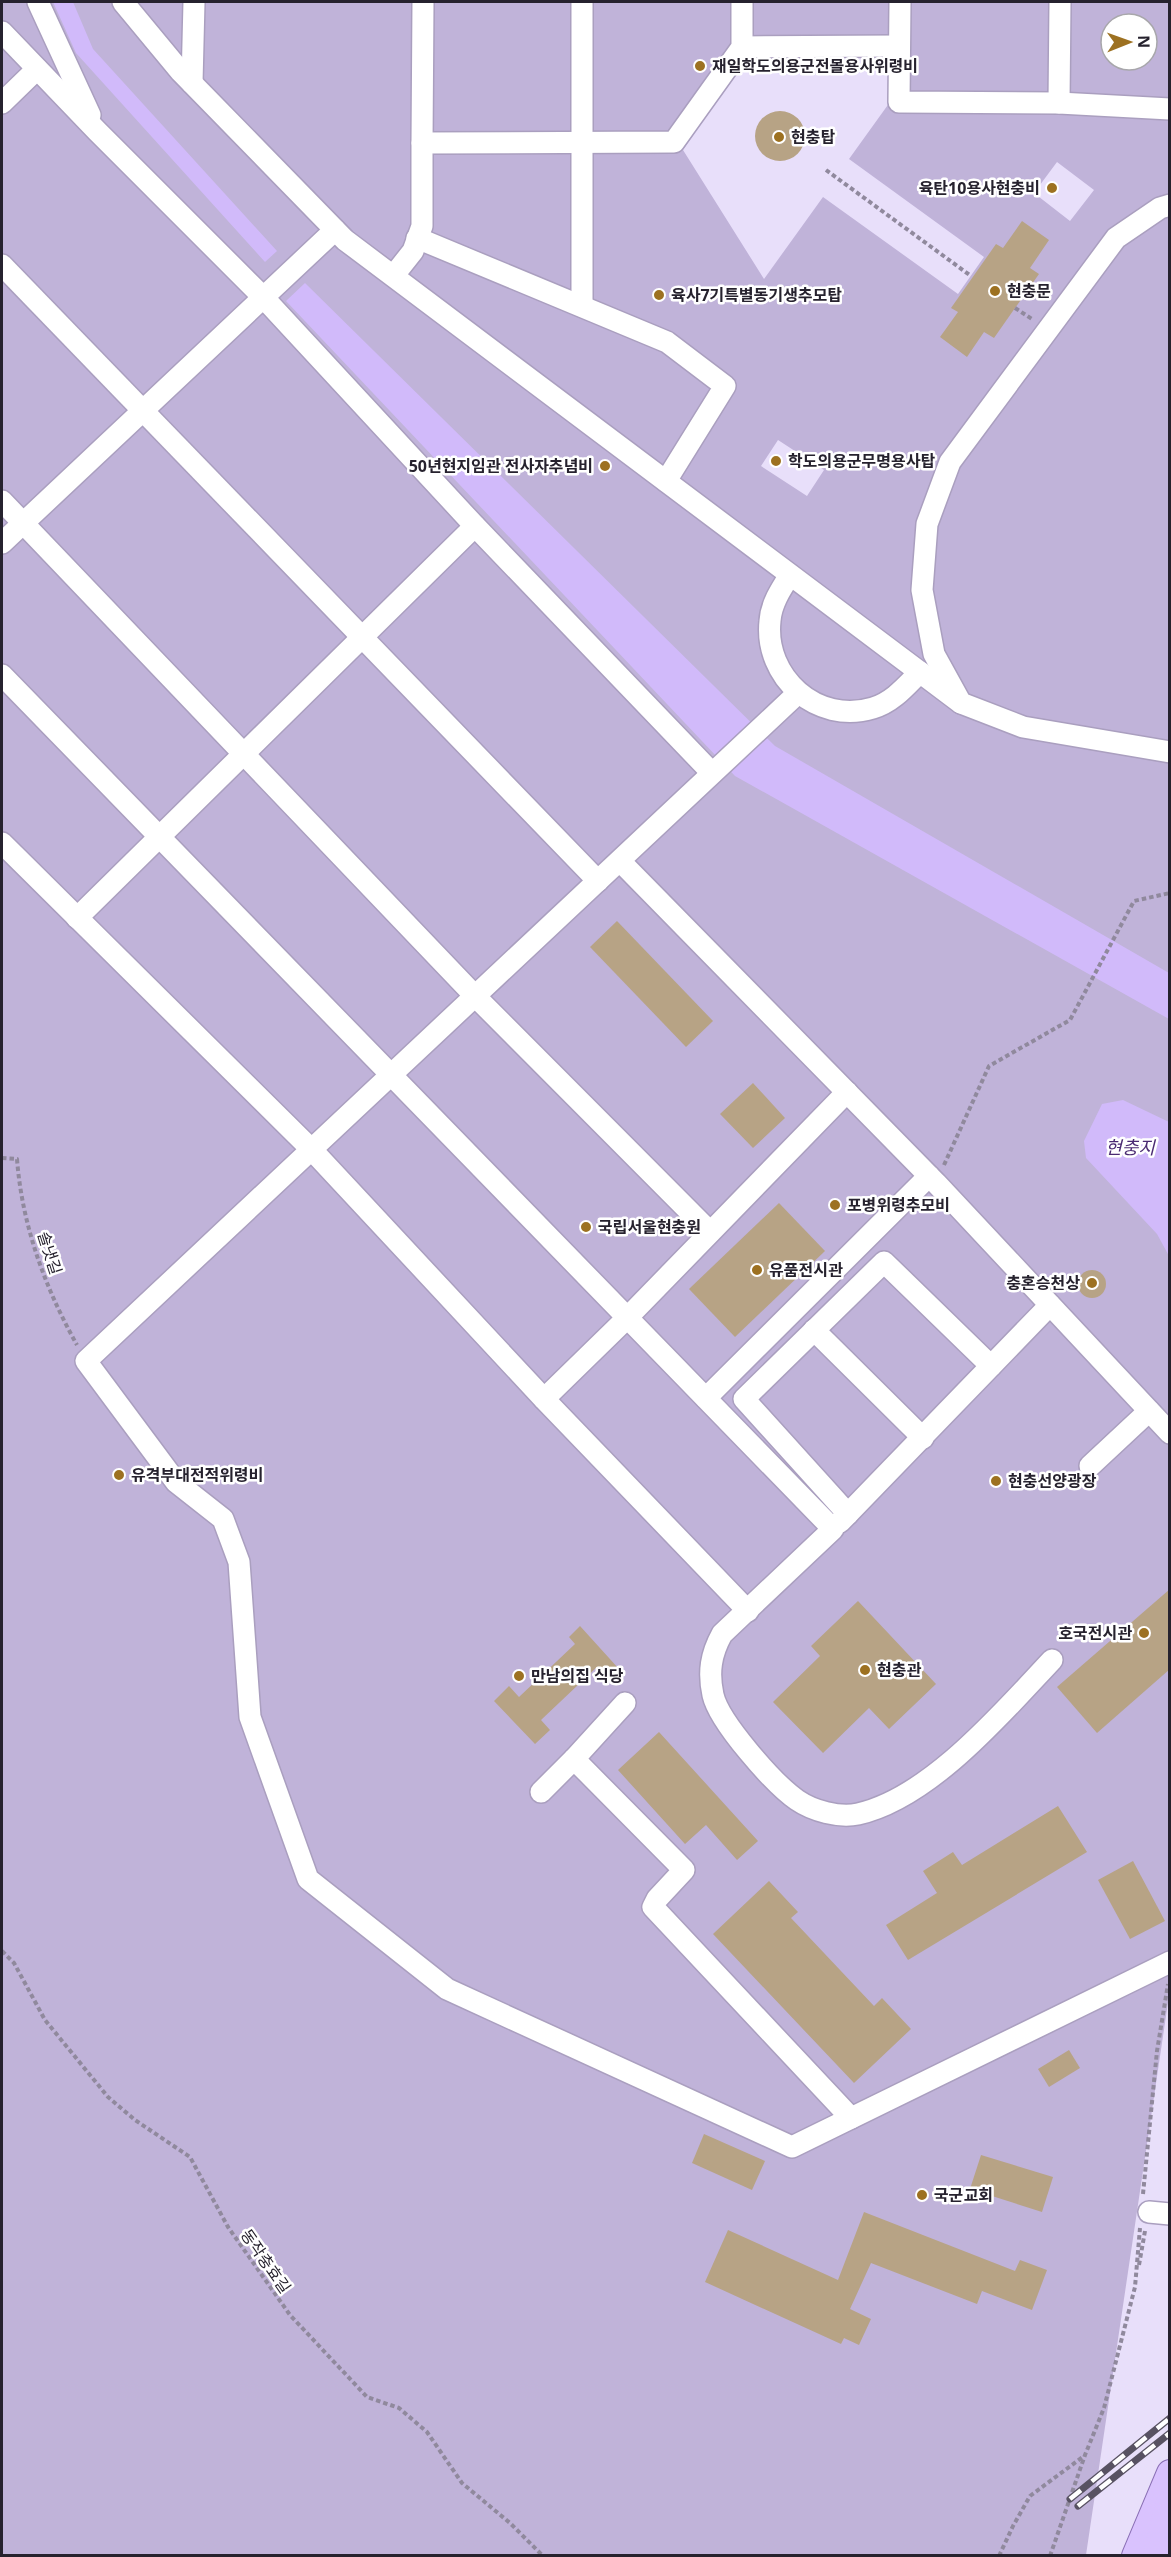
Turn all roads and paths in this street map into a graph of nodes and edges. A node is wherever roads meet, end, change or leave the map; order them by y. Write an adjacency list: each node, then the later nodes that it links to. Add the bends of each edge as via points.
1 (38, 2): 17 (lane)
2 (123, 2): 13 (lane)
3 (194, 2): 13 (lane)
4 (423, 2): 19 (lane)
5 (582, 2): 18 (lane)
6 (742, 2): 11 (lane)
7 (900, 2): 10 (lane)
8 (1060, 2): 15 (lane)
9 (2, 32): 12 (lane)
10 (899, 46): 11 (lane); 15 (lane, via 899,102)
11 (742, 47): 18 (lane, via 674,142)
12 (38, 69): 14 (lane); 17 (lane)
13 (192, 83): 22 (lane)
14 (2, 103)
15 (1059, 103): 16 (lane)
16 (1170, 109)
17 (97, 131): 27 (lane)
18 (581, 142): 19 (lane); 28 (lane)
19 (422, 143): 23 (lane, via 422,226)
20 (826, 171): 26 (path)
21 (1170, 205): 40 (lane, via 1116,238 950,462 927,524 922,590 934,654)
22 (335, 230): 25 (lane); 27 (lane)
23 (417, 238): 25 (lane); 28 (lane)
24 (2, 265): 29 (lane)
25 (394, 275): 30 (lane)
26 (971, 276)
27 (264, 297): 29 (lane); 33 (lane)
28 (582, 306): 30 (lane, via 667,342 725,386)
29 (142, 411): 32 (lane); 36 (lane)
30 (666, 481): 35 (lane)
31 (2, 501): 32 (lane)
32 (22, 523): 34 (lane); 42 (lane)
33 (476, 526): 36 (lane); 43 (lane)
34 (2, 543)
35 (790, 575): 37 (lane); 39 (lane, via 778,593 770,619 770,647 780,672)
36 (362, 638): 42 (lane); 47 (lane)
37 (920, 672): 39 (lane, via 897,696 874,708 849,712 822,707); 40 (lane)
38 (2, 675): 44 (lane)
39 (798, 693): 43 (lane)
40 (961, 703): 41 (lane, via 1023,727)
41 (1170, 752)
42 (244, 754): 44 (lane); 50 (lane)
43 (712, 773): 46 (lane)
44 (159, 838): 49 (lane); 51 (lane)
45 (2, 843): 49 (lane)
46 (620, 861): 47 (lane); 52 (lane)
47 (598, 881): 50 (lane)
48 (1170, 893): 55 (path, via 1134,901 1070,1020 989,1066)
49 (77, 918): 53 (lane)
50 (475, 996): 51 (lane); 56 (lane)
51 (391, 1075): 53 (lane); 58 (lane)
52 (847, 1092): 55 (lane); 56 (lane)
53 (312, 1150): 60 (lane); 63 (lane)
54 (2, 1158): 60 (path, 솔냇길, via 17,1160 20,1196 43,1272 56,1307)
55 (933, 1180): 57 (lane); 62 (lane)
56 (710, 1232): 58 (lane)
57 (1050, 1305): 61 (lane); 64 (lane)
58 (627, 1318): 62 (lane); 63 (lane)
59 (814, 1330): 61 (lane, via 884,1262); 66 (lane); 68 (lane, via 744,1399)
60 (86, 1361): 77 (lane, via 176,1482 223,1519 239,1562 250,1717 308,1879 447,1989 792,2147)
61 (991, 1366): 66 (lane)
62 (706, 1398): 69 (lane)
63 (544, 1399): 70 (lane)
64 (1149, 1411): 65 (lane); 67 (lane)
65 (1170, 1433)
66 (923, 1438): 68 (lane)
67 (1090, 1466)
68 (848, 1514): 69 (lane)
69 (833, 1529): 70 (lane)
70 (748, 1611): 71 (lane, via 722,1634 712,1653 713,1697 726,1723 784,1788 812,1808 838,1814 857,1814 881,1806 924,1782 974,1742)
71 (1052, 1660)
72 (625, 1703): 73 (lane)
73 (574, 1759): 74 (lane); 77 (lane, via 684,1870 653,1904 656,1911)
74 (541, 1792)
75 (2, 1951): 80 (path, 동작충효길, via 14,1963 45,2020 108,2097 190,2157 228,2227 290,2315 367,2397 399,2408 427,2432 462,2483)
76 (1170, 1962): 77 (lane)
77 (851, 2118)
78 (1170, 2473): 83 (main road)
79 (1170, 2499): 84 (main road)
80 (543, 2556)
81 (999, 2556): 82 (path, via 1030,2496 1084,2455)
82 (1050, 2556)
83 (1135, 2556)
84 (1156, 2556)

